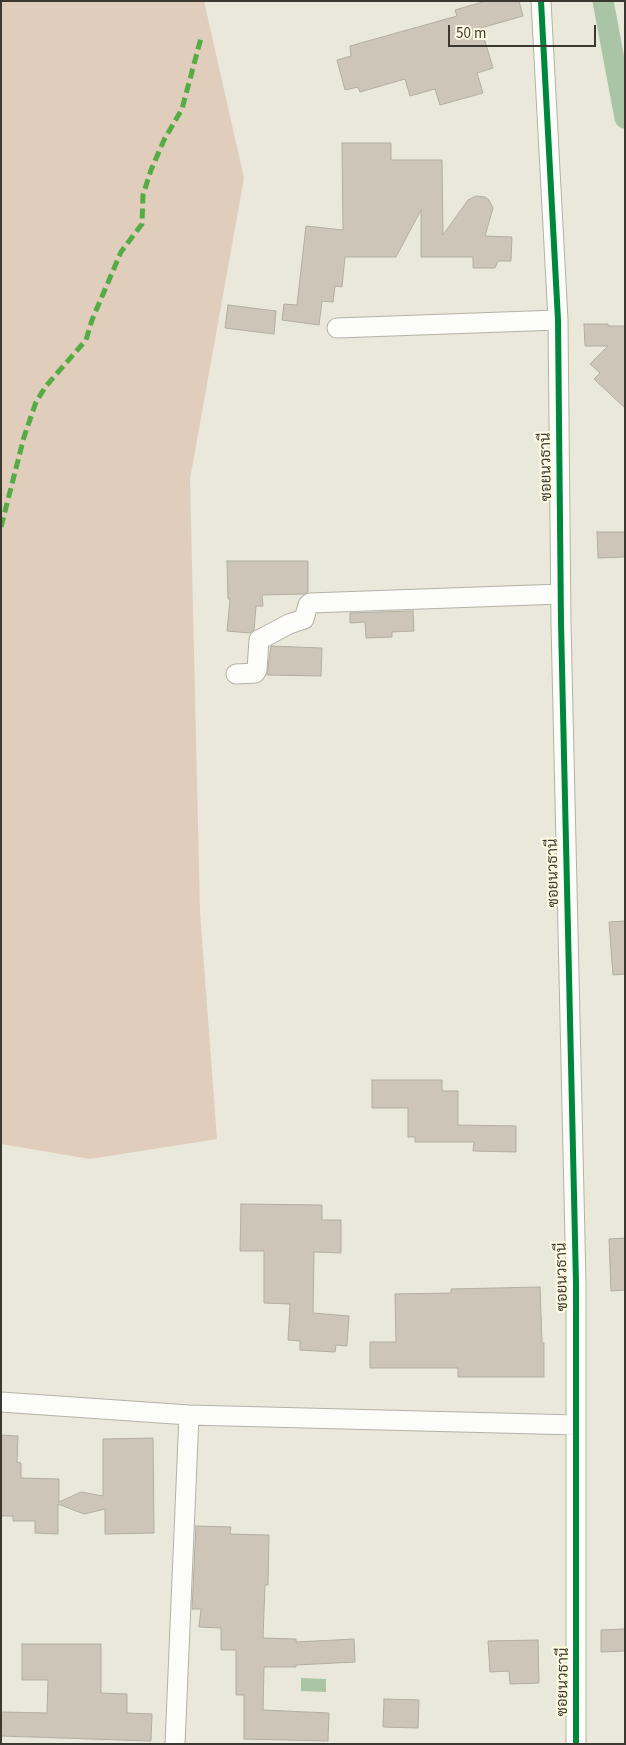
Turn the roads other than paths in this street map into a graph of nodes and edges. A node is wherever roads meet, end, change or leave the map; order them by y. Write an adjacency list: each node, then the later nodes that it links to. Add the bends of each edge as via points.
1 (541, 1): 2 (street, ซอยนวธานี)
2 (558, 320): 3 (street); 4 (street, ซอยนวธานี)
3 (337, 328)
4 (561, 594): 5 (street, via 310,603 304,619 259,640 255,673); 8 (street, ซอยนวธานี, via 576,1262)
5 (236, 674)
6 (1, 1402): 7 (street)
7 (189, 1415): 8 (street); 9 (street)
8 (576, 1425): 10 (street, ซอยนวธานี)
9 (175, 1744)
10 (576, 1744)

